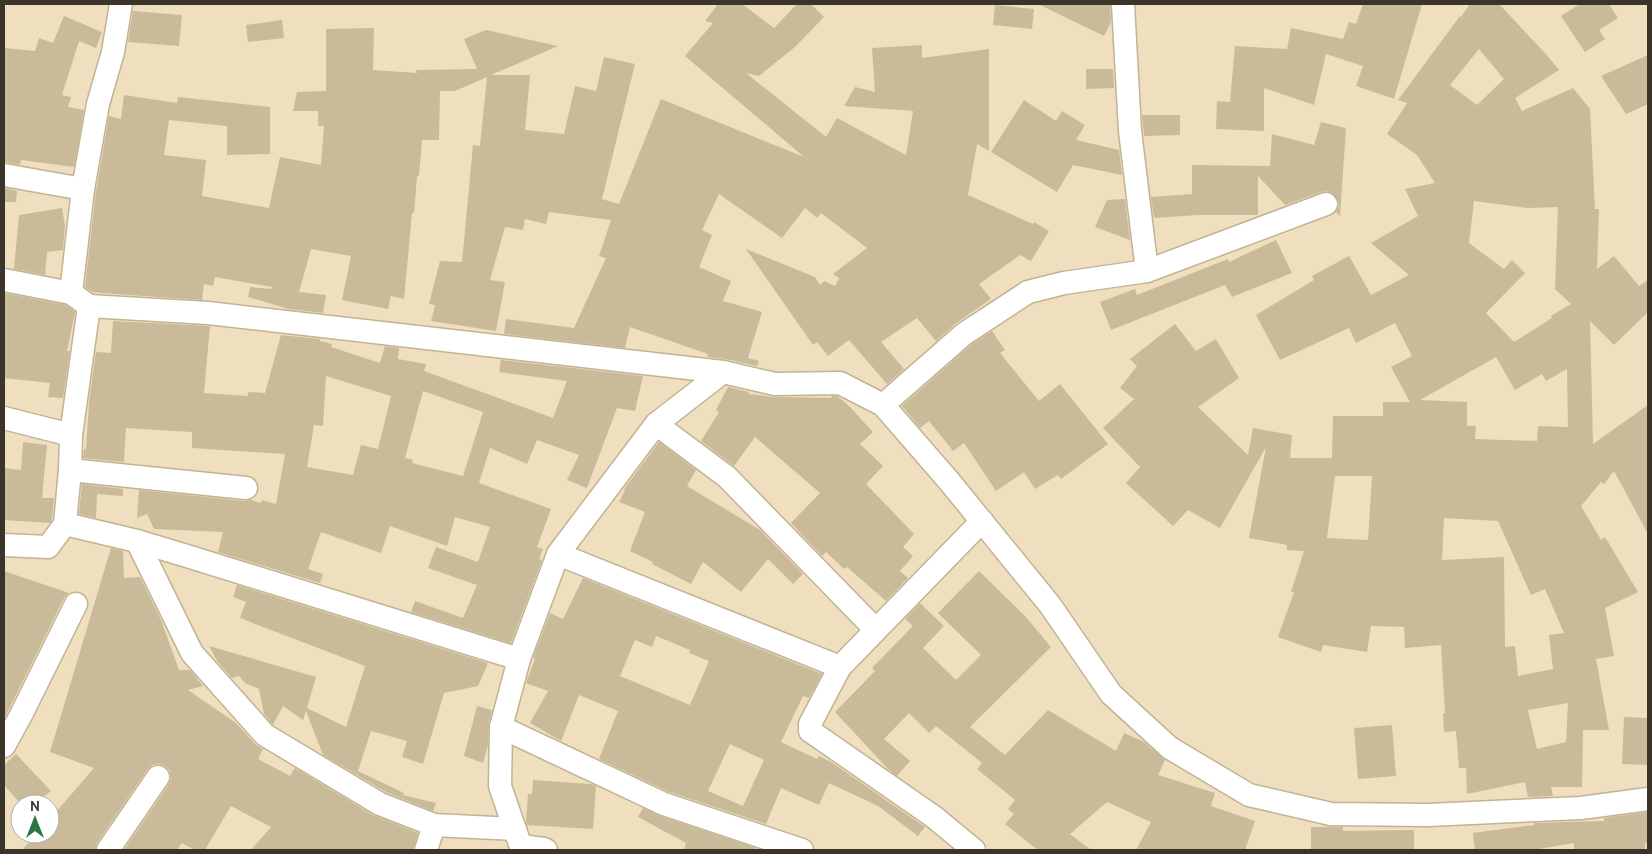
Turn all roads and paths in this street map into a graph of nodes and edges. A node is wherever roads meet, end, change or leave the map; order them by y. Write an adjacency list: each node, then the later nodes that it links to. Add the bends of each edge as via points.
1 (121, 4): 4 (street, via 98,104)
2 (1123, 4): 6 (street, via 1130,130)
3 (4, 175): 4 (street)
4 (83, 190): 8 (street)
5 (1326, 204): 6 (street)
6 (1146, 271): 11 (street, via 1064,283 1028,292 964,334)
7 (4, 280): 8 (street)
8 (71, 293): 9 (street)
9 (89, 306): 10 (street, via 208,313); 14 (street)
10 (723, 372): 11 (street, via 775,384 840,383); 13 (street)
11 (884, 405): 17 (street)
12 (4, 418): 14 (street)
13 (656, 424): 21 (street); 23 (street, via 727,477)
14 (71, 435): 15 (street)
15 (70, 470): 16 (street); 18 (street)
16 (246, 488)
17 (982, 521): 23 (street); 29 (street, via 1050,605 1111,694 1170,748 1249,795 1331,814 1428,815 1572,808)
18 (65, 524): 19 (street); 20 (street, via 48,547)
19 (137, 542): 24 (street); 30 (street, via 192,653 264,735 380,804)
20 (4, 545)
21 (558, 554): 24 (street); 25 (street)
22 (76, 604): 27 (street)
23 (876, 630): 25 (street)
24 (519, 659): 26 (street)
25 (840, 667): 36 (street, via 810,724 810,731 934,817)
26 (500, 727): 31 (street, via 500,786); 35 (street, via 664,804)
27 (4, 746)
28 (158, 777): 32 (street)
29 (1648, 799)
30 (434, 825): 31 (street); 33 (street)
31 (519, 842): 34 (street)
32 (108, 850)
33 (426, 850)
34 (546, 850)
35 (802, 850)
36 (974, 850)

